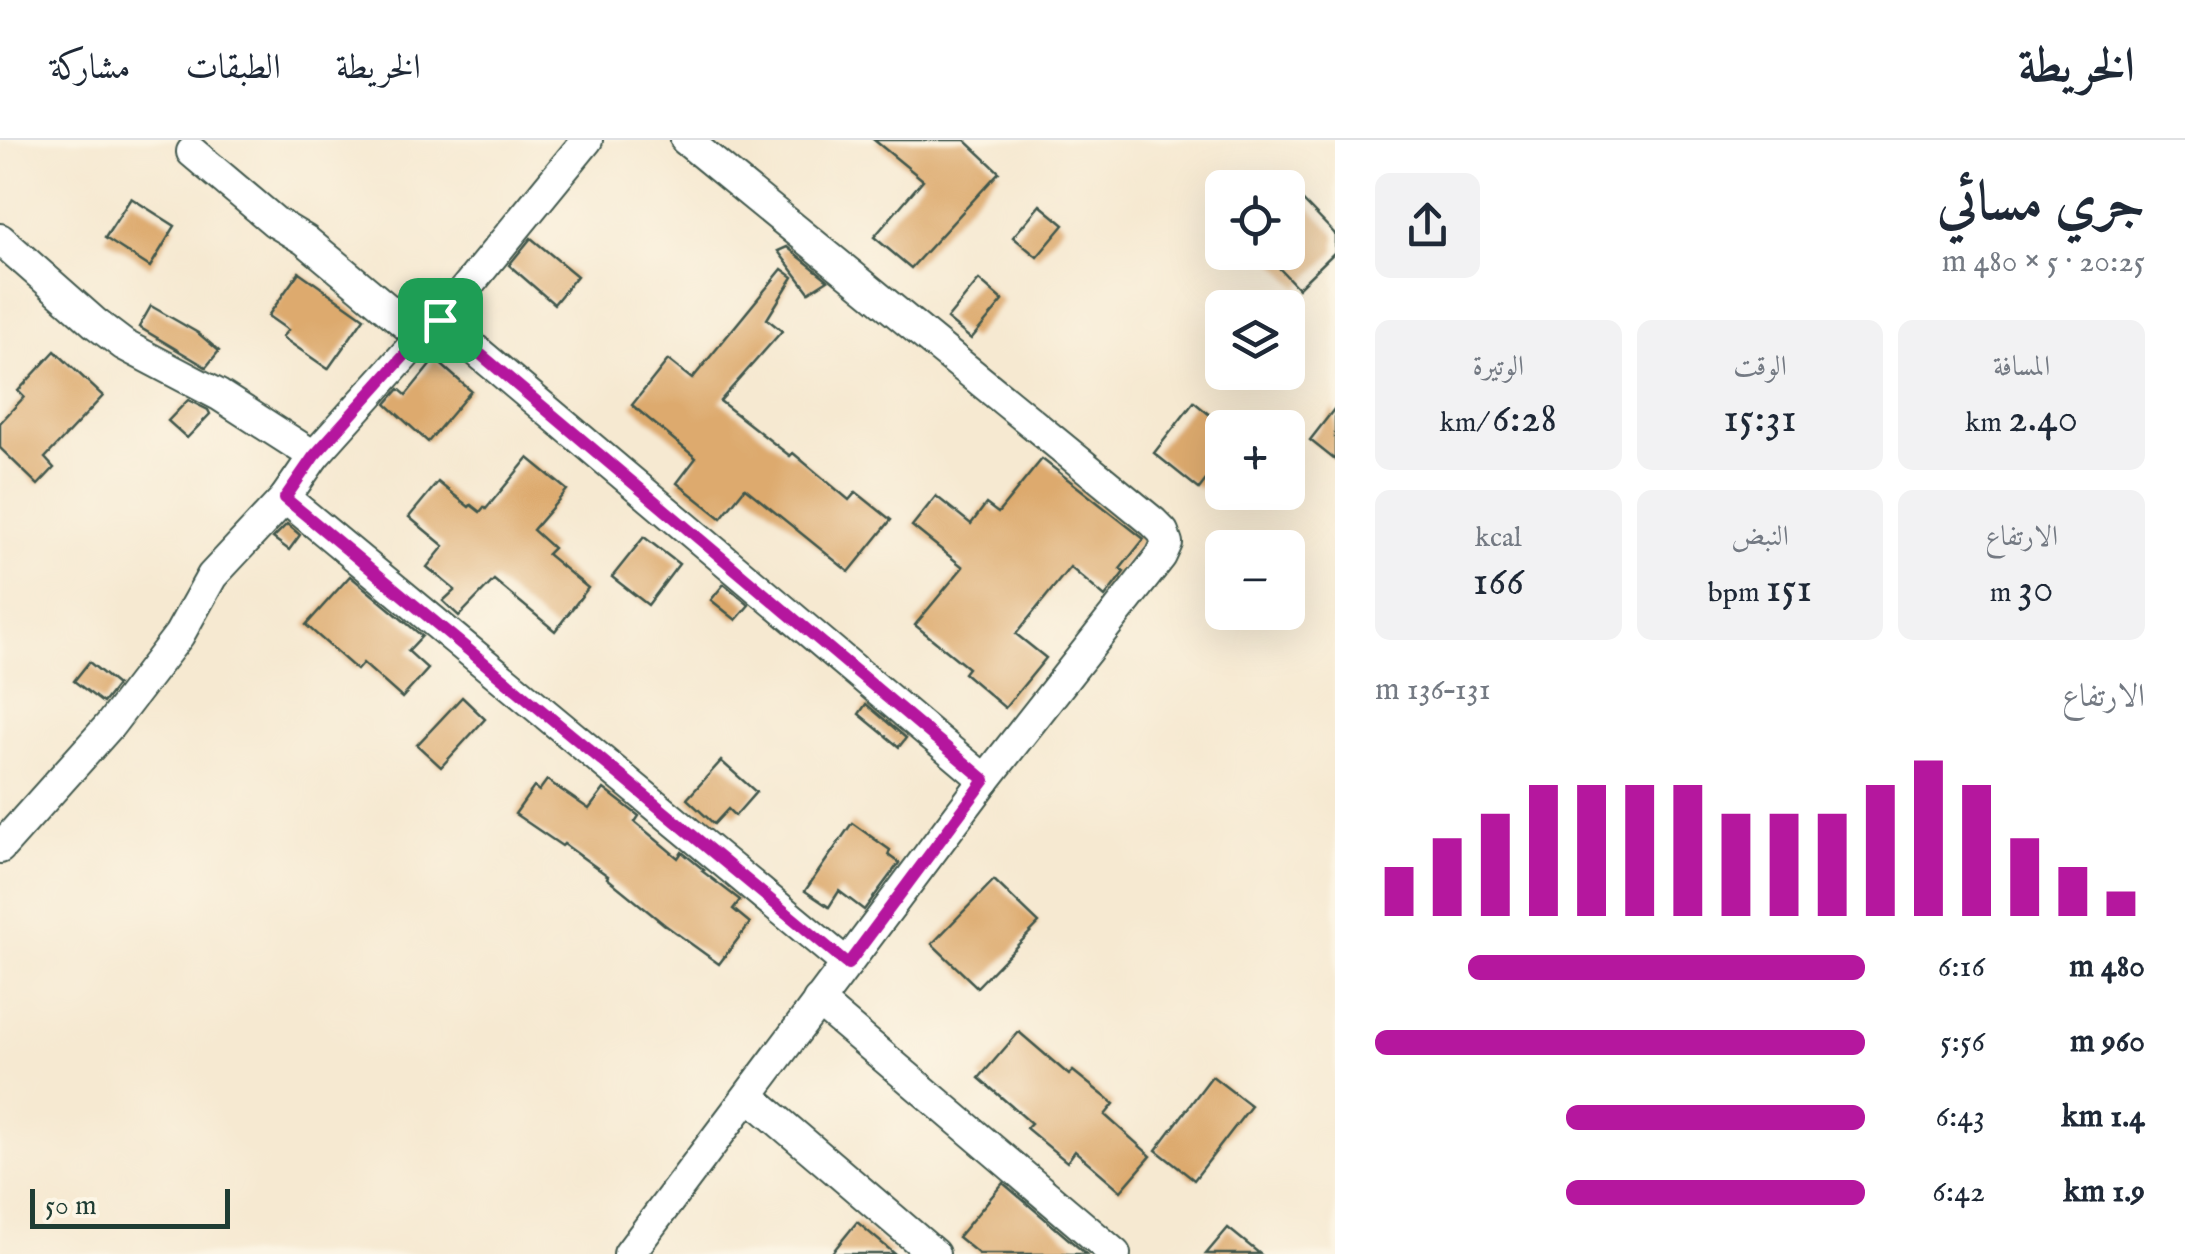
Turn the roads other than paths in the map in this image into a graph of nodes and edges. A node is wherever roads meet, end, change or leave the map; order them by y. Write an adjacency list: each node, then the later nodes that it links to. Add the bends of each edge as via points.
1 (587, 140): 5 (street)
2 (707, 146): 8 (street, via 1163,532 1162,556)
3 (192, 152): 5 (street, via 276,222)
4 (0, 239): 6 (street, via 124,345 219,394)
5 (431, 328): 6 (street); 8 (street)
6 (314, 456): 7 (street)
7 (285, 498): 9 (street, via 212,576 179,634 110,725); 10 (street)
8 (985, 780): 10 (street)
9 (0, 848)
10 (848, 964): 11 (street)
11 (818, 1002): 12 (street); 15 (street)
12 (749, 1096): 13 (street); 14 (street)
13 (630, 1254)
14 (934, 1254)
15 (1114, 1254)

